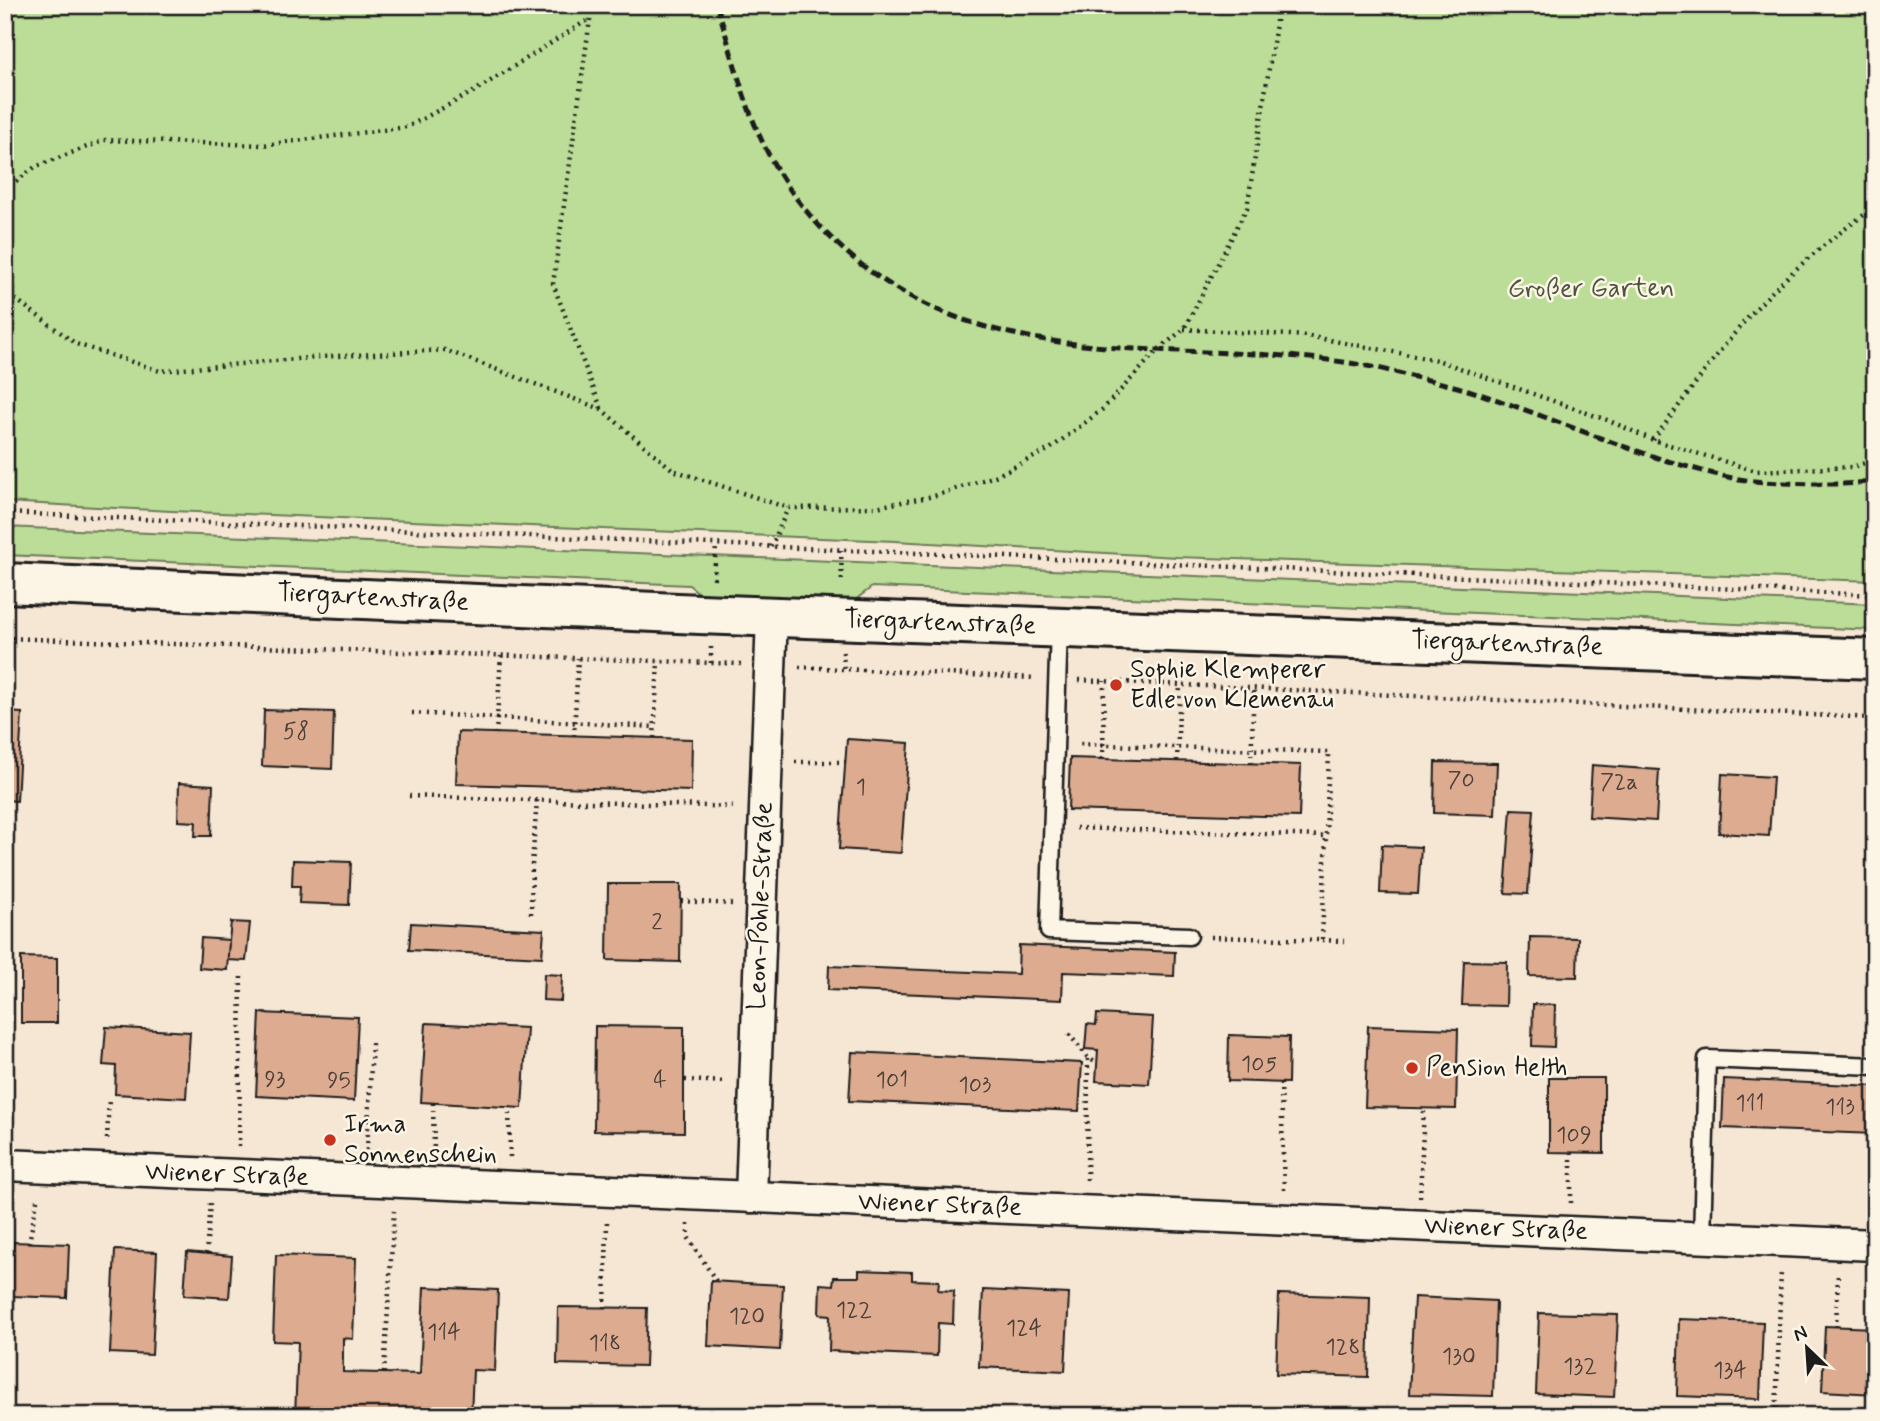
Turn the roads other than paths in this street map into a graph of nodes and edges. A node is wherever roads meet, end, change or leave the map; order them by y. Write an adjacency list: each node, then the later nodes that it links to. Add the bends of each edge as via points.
1 (5, 583): 2 (main road, Tiergartenstraße)
2 (772, 615): 3 (main road, Tiergartenstraße); 8 (street, Leon-Pohle-Straße)
3 (1059, 627): 4 (main road, Tiergartenstraße); 5 (lane, via 1049,931)
4 (1875, 659)
5 (1189, 936)
6 (1875, 1066): 9 (lane, via 1707,1059)
7 (5, 1166): 8 (street, Wiener Straße)
8 (751, 1197): 9 (street, Wiener Straße)
9 (1702, 1238): 10 (street, Wiener Straße)
10 (1875, 1245)

